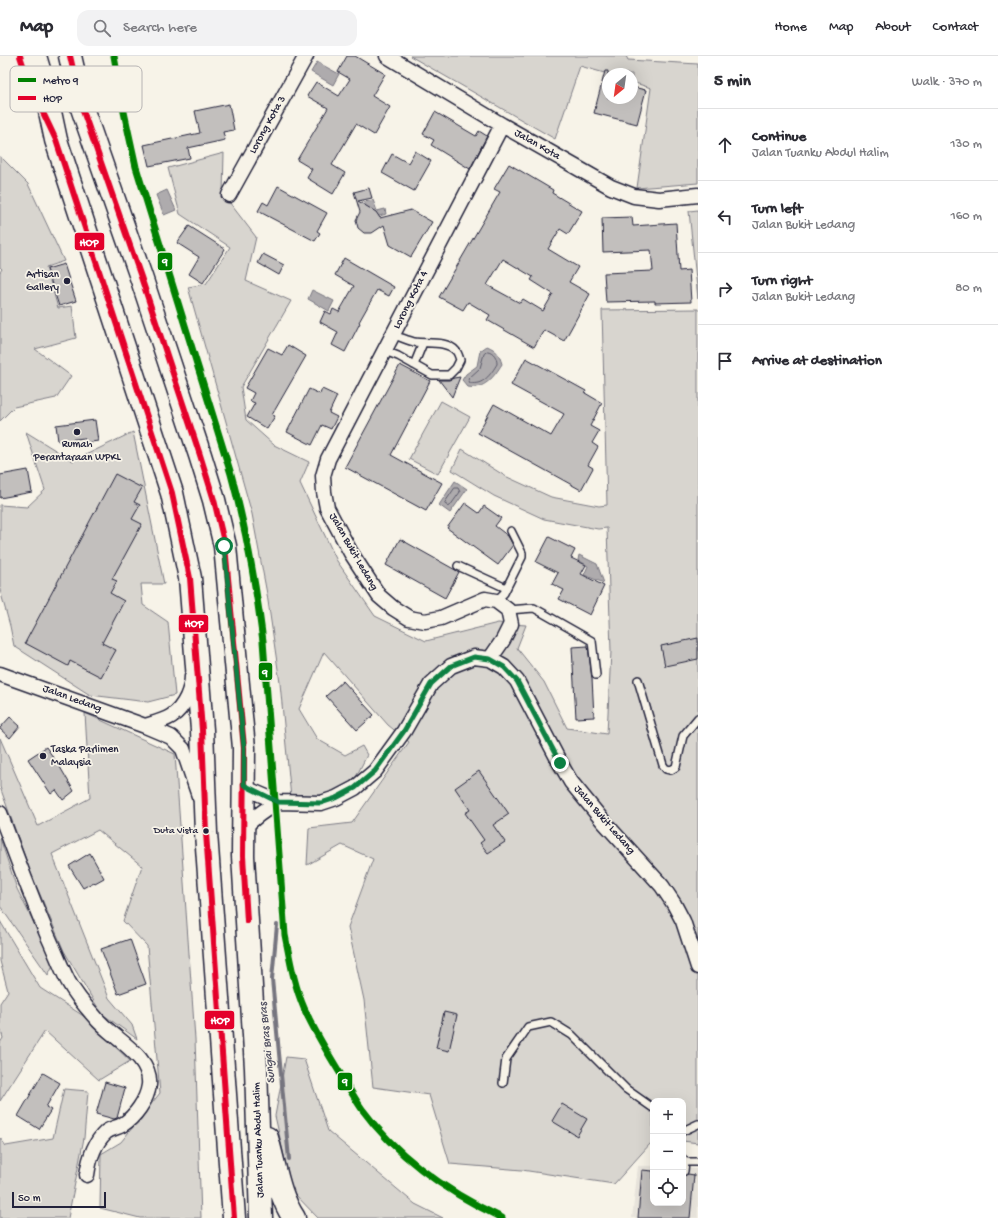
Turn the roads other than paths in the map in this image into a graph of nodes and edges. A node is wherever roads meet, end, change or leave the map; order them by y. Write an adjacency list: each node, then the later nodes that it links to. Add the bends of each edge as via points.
1 (20, 56): 7 (main road)
2 (34, 56): 8 (main road)
3 (70, 56): 9 (main road, Jalan Tuanku Abdul Halim)
4 (74, 56): 10 (street)
5 (306, 56): 16 (street, Lorong Kota 3)
6 (387, 56): 14 (street, Jalan Kota)
7 (23, 66)
8 (37, 66)
9 (72, 66)
10 (74, 66)
11 (43, 112): 15 (main road)
12 (50, 112): 15 (main road)
13 (83, 112): 35 (main road, Jalan Tuanku Abdul Halim, via 139,270 214,500 224,546 244,748)
14 (502, 126): 17 (street, Jalan Kota, via 611,187 634,196 659,199); 18 (street, Lorong Kota 4)
15 (56, 140): 28 (main road, via 172,493 190,578)
16 (229, 194)
17 (698, 195)
18 (393, 335): 19 (lane); 20 (street, Lorong Kota 4)
19 (423, 343): 21 (lane); 21 (lane, via 435,342 446,345 456,351 460,360 449,375 432,374)
20 (385, 351): 21 (lane); 22 (street, Lorong Kota 4, via 328,459)
21 (414, 364)
22 (323, 476): 26 (street, Jalan Bukit Ledang, via 327,508 351,553 379,596 393,608 409,618 425,621 441,618 485,599)
23 (511, 531): 25 (lane, via 523,555)
24 (458, 566): 25 (lane)
25 (506, 588): 26 (lane)
26 (496, 601): 27 (street)
27 (508, 610): 29 (street, via 511,624); 31 (lane, via 534,608 592,641)
28 (195, 634): 34 (street, via 192,686 183,705 176,714 167,719); 38 (main road)
29 (490, 659): 36 (street, via 474,657 451,666 431,684 404,731 375,771 355,788 321,803); 40 (street, Jalan Bukit Ledang, via 504,667 517,681 571,782 662,886 683,921)
30 (0, 674): 34 (street, Jalan Ledang)
31 (596, 675)
32 (638, 680): 33 (lane, via 666,769 676,767 683,736)
33 (698, 718)
34 (145, 726): 38 (street, Jalan Ledang, via 171,738 182,749 200,798)
35 (244, 785): 36 (street); 39 (main road, Jalan Tuanku Abdul Halim)
36 (278, 802): 39 (street, via 262,811)
37 (0, 813): 48 (street, via 30,893 69,982 95,1018 137,1054 147,1068 149,1084 144,1100 123,1124 107,1131 101,1138 90,1159)
38 (206, 829): 49 (main road)
39 (243, 829): 42 (main road, Jalan Tuanku Abdul Halim)
40 (698, 968)
41 (503, 1083): 43 (lane, via 506,1059 528,1027 551,1022 572,1035 626,1088)
42 (258, 1106): 50 (main road, Jalan Tuanku Abdul Halim); 51 (main road, via 281,1193)
43 (650, 1106)
44 (698, 1124): 45 (lane)
45 (686, 1130)
46 (686, 1161): 47 (lane)
47 (698, 1162)
48 (87, 1175)
49 (234, 1218)
50 (262, 1218)
51 (294, 1218)

